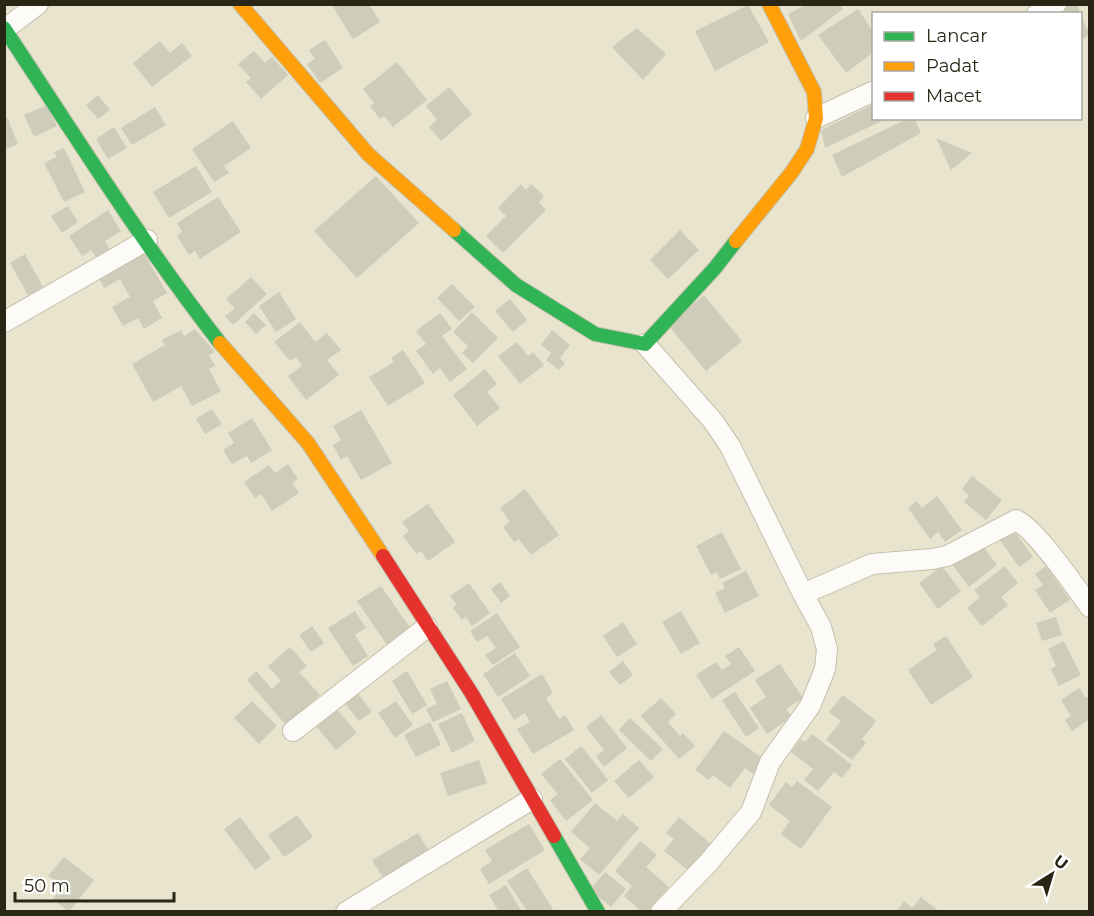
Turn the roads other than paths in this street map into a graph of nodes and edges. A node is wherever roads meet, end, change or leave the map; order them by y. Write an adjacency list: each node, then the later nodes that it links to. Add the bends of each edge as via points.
1 (38, 4): 6 (street)
2 (769, 4): 8 (street, via 814,92)
3 (1056, 4): 5 (street)
4 (247, 7): 11 (street, via 368,154 516,285 595,334)
5 (1041, 12)
6 (5, 29): 9 (street)
7 (872, 91): 8 (street)
8 (816, 118): 11 (street, via 807,149 792,172 715,268)
9 (147, 240): 10 (street); 14 (street, via 222,346 314,452)
10 (4, 322)
11 (645, 344): 12 (street, via 730,446)
12 (803, 594): 13 (street, via 872,564 947,556 1016,520 1057,562); 19 (street, via 827,649 825,669 810,706 770,762 752,812)
13 (1089, 607)
14 (426, 627): 15 (street); 16 (street, via 472,694)
15 (293, 731)
16 (532, 799): 17 (street); 18 (street)
17 (346, 912)
18 (598, 912)
19 (661, 912)

